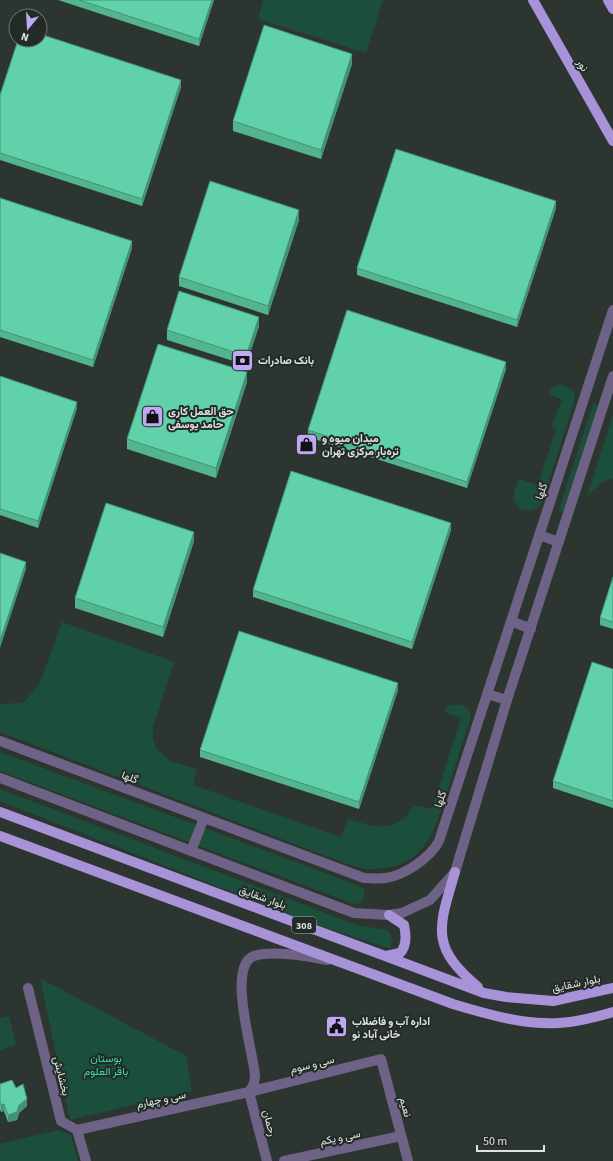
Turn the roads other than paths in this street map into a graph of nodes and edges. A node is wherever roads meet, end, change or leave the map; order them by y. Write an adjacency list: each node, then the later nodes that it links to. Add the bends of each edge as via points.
1 (533, 0): 4 (main road, نور)
2 (608, 0): 3 (main road)
3 (613, 9)
4 (613, 141)
5 (613, 310): 7 (street, گلها)
6 (613, 376): 8 (street)
7 (539, 534): 8 (street); 9 (street, گلها)
8 (559, 542): 10 (street)
9 (511, 621): 10 (street); 11 (street, گلها)
10 (530, 628): 12 (street)
11 (487, 694): 12 (street); 16 (street, گلها, via 439,841 435,849 410,869 387,878 364,878)
12 (507, 700): 19 (street)
13 (0, 741): 16 (street, گلها)
14 (0, 778): 18 (street)
15 (0, 812): 21 (main road, بلوار شقایق / 308)
16 (204, 818): 18 (street)
17 (0, 836): 22 (main road, 308)
18 (191, 851): 20 (street, via 354,914)
19 (455, 872): 20 (street, via 430,900 402,913); 25 (main road, via 442,916 442,940 453,962)
20 (389, 915): 21 (main road, via 404,925 406,939 400,953)
21 (386, 956): 25 (main road, بلوار شقایق / 308)
22 (340, 962): 26 (main road, via 453,1004 524,1021 559,1023); 28 (street, via 264,954 252,957 245,965 241,994 255,1076)
23 (28, 988): 29 (street, بخشایش, via 61,1121)
24 (613, 988): 25 (main road, بلوار شقایق / 308, via 554,1001)
25 (484, 993)
26 (613, 1012)
27 (381, 1059): 28 (street, سی و سوم); 30 (street, نعیم)
28 (249, 1092): 29 (street, سی و چهارم); 32 (street, رحمان)
29 (77, 1130): 31 (street)
30 (401, 1136): 33 (street, سی و یکم); 34 (street, نعیم)
31 (86, 1161)
32 (267, 1161)
33 (284, 1161)
34 (408, 1161)

